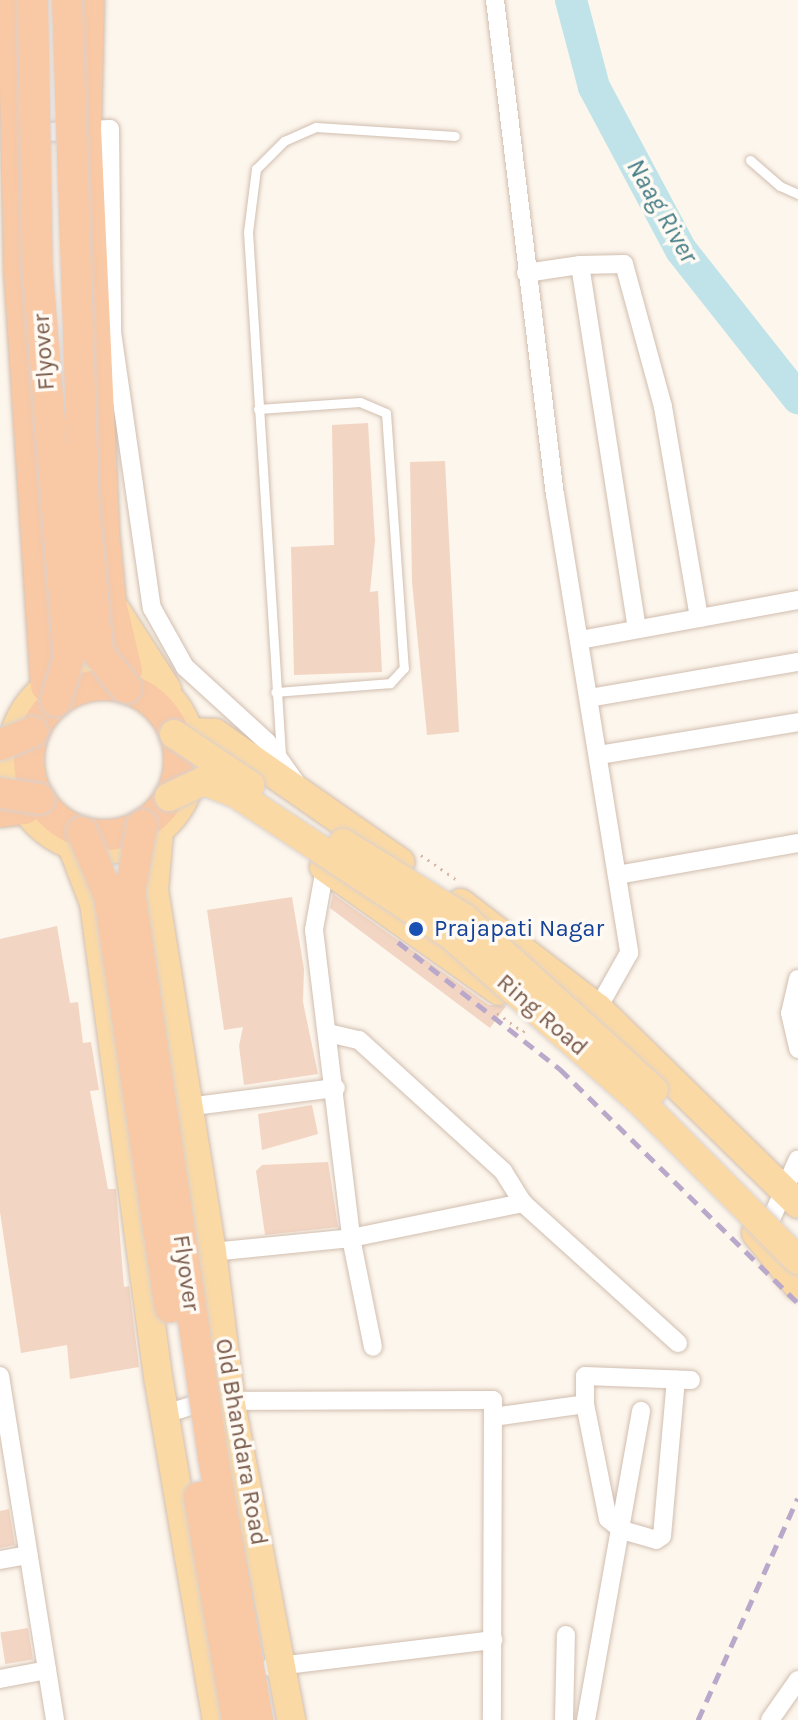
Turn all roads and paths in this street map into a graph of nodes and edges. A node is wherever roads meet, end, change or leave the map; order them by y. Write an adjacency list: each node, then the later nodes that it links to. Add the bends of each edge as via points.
1 (13, 0): 7 (highway)
2 (33, 0): 25 (highway, Flyover, bridge, via 38,273 69,657)
3 (67, 0): 23 (highway, Flyover, bridge, via 83,493 98,653)
4 (89, 0): 6 (highway)
5 (495, 0): 13 (street)
6 (86, 129): 7 (street); 15 (highway); 31 (street, via 110,129 112,332 152,608 185,667)
7 (8, 133): 11 (street, via 15,240); 16 (highway)
8 (455, 136): 14 (lane, via 316,127 284,141 256,169 248,232)
9 (750, 160): 10 (lane)
10 (798, 194)
11 (0, 248)
12 (580, 265): 13 (street); 19 (street, via 624,264 663,407); 20 (street)
13 (526, 273): 21 (street)
14 (258, 409): 24 (lane); 24 (lane, via 360,402 386,413 404,668 390,683)
15 (101, 462): 16 (highway); 18 (highway)
16 (34, 468): 25 (highway)
17 (798, 600): 19 (street)
18 (111, 603): 23 (highway); 29 (main road)
19 (699, 618): 20 (street)
20 (637, 629): 21 (street)
21 (580, 640): 26 (street)
22 (798, 662): 26 (street)
23 (126, 679): 25 (highway); 29 (highway, Flyover)
24 (275, 692): 31 (lane)
25 (51, 693): 28 (highway, Flyover)
26 (589, 698): 30 (street)
27 (798, 722): 30 (street)
28 (12, 732): 34 (highway, Flyover, via 29,766)
29 (193, 733): 32 (highway, via 179,755); 33 (main road); 49 (main road, Ring Road, bridge, via 464,918 614,1051)
30 (599, 755): 39 (street)
31 (282, 762): 33 (street)
32 (177, 798): 35 (highway); 38 (main road, Ring Road, via 208,790); 53 (main road, Ring Road, bridge, via 203,781 235,793 453,937 640,1101)
33 (308, 801): 41 (main road, via 506,934)
34 (16, 804): 36 (highway, Flyover, via 58,820)
35 (150, 828): 36 (highway); 45 (main road, Old Bhandara Road, via 154,890); 78 (highway, Flyover, bridge, via 130,892 213,1457)
36 (77, 839): 54 (main road, via 94,903); 77 (highway, Flyover, bridge, via 109,896)
37 (798, 843): 39 (street)
38 (325, 868): 42 (street, via 314,930); 51 (main road, Ring Road, via 537,1018)
39 (617, 875): 41 (street, via 629,953)
40 (798, 979): 43 (street, via 790,1013)
41 (598, 1008): 47 (main road)
42 (328, 1033): 44 (street); 48 (street, via 359,1040 503,1171)
43 (798, 1049)
44 (336, 1088): 45 (street); 50 (street)
45 (187, 1107): 52 (main road, Old Bhandara Road)
46 (798, 1159): 47 (street)
47 (792, 1198): 51 (street)
48 (523, 1203): 50 (street); 56 (street)
49 (798, 1234)
50 (351, 1238): 52 (street); 57 (street)
51 (762, 1239): 55 (main road, Ring Road)
52 (212, 1251): 54 (street); 59 (main road, Old Bhandara Road)
53 (798, 1260)
54 (144, 1265): 62 (main road)
55 (798, 1286)
56 (678, 1343)
57 (373, 1347)
58 (0, 1376): 64 (street)
59 (231, 1404): 62 (street, via 207,1401); 63 (street, via 493,1400); 70 (main road, Old Bhandara Road)
60 (585, 1404): 63 (street); 65 (street, via 608,1519); 65 (street, via 585,1376 684,1380 662,1536 649,1541)
61 (641, 1411): 65 (street)
62 (165, 1414): 74 (main road)
63 (493, 1417): 69 (street)
64 (5, 1439): 66 (street)
65 (622, 1530): 82 (street)
66 (29, 1555): 67 (street); 71 (street)
67 (0, 1560)
68 (566, 1635): 81 (street)
69 (493, 1640): 70 (street); 80 (street)
70 (282, 1663): 74 (street); 79 (main road, Old Bhandara Road)
71 (47, 1670): 72 (street); 75 (street)
72 (0, 1679)
73 (798, 1680): 83 (street)
74 (212, 1687): 76 (main road)
75 (55, 1720)
76 (217, 1720)
77 (237, 1720)
78 (258, 1720)
79 (291, 1720)
80 (492, 1720)
81 (564, 1720)
82 (586, 1720)
83 (770, 1720)

